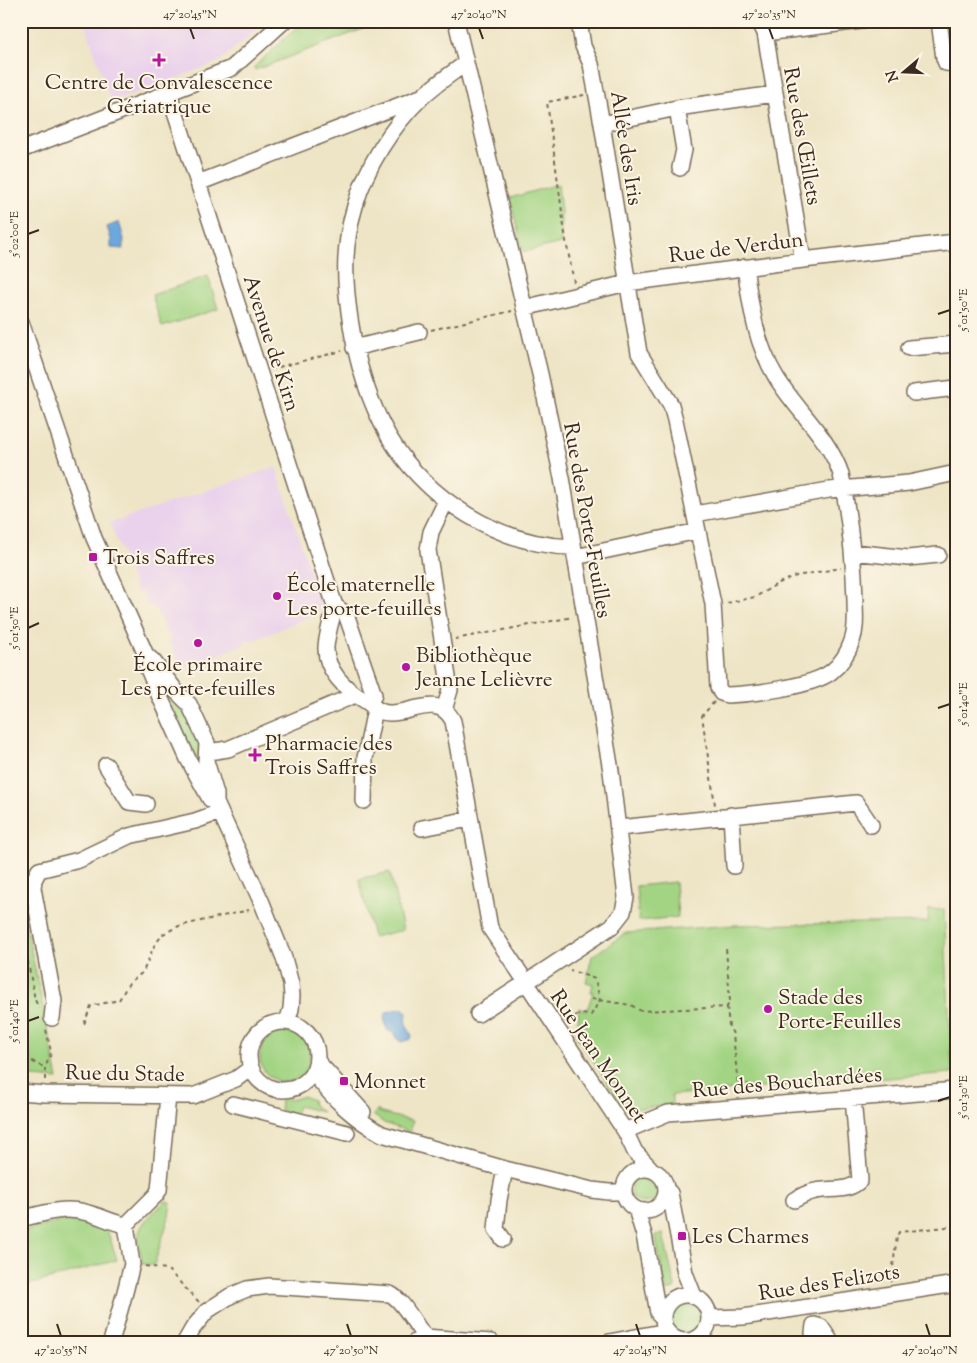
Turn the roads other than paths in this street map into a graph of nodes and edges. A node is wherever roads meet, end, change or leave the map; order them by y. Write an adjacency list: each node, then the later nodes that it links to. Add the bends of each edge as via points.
1 (284, 21): 9 (street, via 232,68)
2 (456, 21): 7 (street, Rue des Porte-Feuilles)
3 (579, 21): 13 (street, Allée des Iris)
4 (861, 21): 6 (street)
5 (939, 21): 8 (street, via 944,58 950,65)
6 (762, 27): 10 (street, Rue des Œillets)
7 (466, 63): 11 (street); 21 (street, Rue des Porte-Feuilles)
8 (956, 64)
9 (169, 93): 14 (street); 16 (street, Avenue de Kirn)
10 (774, 94): 12 (street); 18 (street, Rue des Œillets)
11 (422, 96): 16 (street); 25 (street, via 394,128 371,168 355,206 345,257)
12 (677, 108): 13 (street); 15 (street, via 684,150)
13 (602, 124): 20 (street, Allée des Iris)
14 (21, 150)
15 (680, 168)
16 (198, 183): 37 (street, Avenue de Kirn)
17 (956, 242): 18 (street, Rue de Verdun)
18 (803, 260): 19 (street, Rue de Verdun)
19 (745, 268): 20 (street, Rue de Verdun); 30 (street, via 763,353 777,378 822,437 838,465)
20 (627, 283): 21 (street, Rue de Verdun); 32 (street, Allée des Iris, via 639,353 671,405)
21 (524, 308): 34 (street, Rue des Porte-Feuilles, via 562,478)
22 (21, 322): 38 (street, via 86,515)
23 (419, 332): 25 (street)
24 (956, 344): 26 (street)
25 (354, 348): 31 (street, via 369,396 389,437)
26 (909, 348)
27 (956, 388): 28 (street)
28 (914, 392)
29 (956, 473): 30 (street, via 909,483)
30 (844, 488): 32 (street); 36 (street)
31 (446, 501): 34 (street, via 507,536); 43 (street, via 431,532 428,550 450,690)
32 (695, 514): 33 (street, Allée des Iris)
33 (698, 531): 34 (street); 36 (street, Allée des Iris, via 712,604 716,679 722,693 806,684 830,672 845,656 853,640 856,625)
34 (574, 552): 53 (street, Rue des Porte-Feuilles)
35 (938, 555): 36 (street)
36 (854, 559)
37 (335, 606): 40 (street, via 326,654 335,675); 42 (street, via 346,614 374,695)
38 (146, 655): 39 (street); 41 (street, via 146,664)
39 (177, 693): 41 (street); 44 (street, via 189,704 207,743)
40 (355, 695): 42 (street); 44 (street)
41 (162, 702): 44 (street, via 188,759)
42 (372, 706): 43 (street, via 391,714 434,706); 46 (street, via 365,758)
43 (444, 710): 50 (street, Rue Jean Monnet, via 453,721)
44 (202, 758): 48 (street, via 210,799)
45 (106, 765): 47 (street, via 129,802)
46 (364, 801)
47 (146, 804)
48 (218, 807): 57 (street, via 206,818 129,836 79,860 39,870 33,888 54,1000); 58 (street, via 284,958 291,984 291,1009)
49 (724, 816): 51 (street, via 856,803); 53 (street); 54 (street)
50 (470, 819): 52 (street); 55 (street, Rue Jean Monnet, via 488,924)
51 (871, 825)
52 (422, 828)
53 (619, 828): 55 (street, Rue des Porte-Feuilles, via 626,896 620,917 612,926)
54 (734, 866)
55 (526, 984): 56 (street, Rue Jean Monnet); 68 (street, Rue Jean Monnet)
56 (478, 1014)
57 (52, 1018)
58 (287, 1022): 59 (street, via 307,1031 314,1040); 60 (street, via 275,1022 256,1035 250,1051)
59 (316, 1067): 61 (street, via 307,1081 298,1087); 71 (street, via 325,1089 365,1125 382,1134)
60 (251, 1068): 61 (street, via 262,1083); 64 (street, Rue du Stade, via 236,1079 193,1096)
61 (278, 1090): 67 (street)
62 (956, 1090): 65 (street, Rue des Bouchardées)
63 (21, 1092): 64 (street, Rue du Stade)
64 (168, 1096): 79 (street, via 159,1190)
65 (853, 1098): 68 (street, Rue des Bouchardées, via 668,1113); 76 (street, via 860,1180 849,1188 813,1191)
66 (232, 1104): 67 (street)
67 (276, 1116): 69 (street)
68 (625, 1131): 70 (street, Rue Jean Monnet)
69 (347, 1133)
70 (635, 1152): 72 (street, Rue Jean Monnet); 73 (street, Rue Jean Monnet)
71 (505, 1168): 74 (street, via 592,1190); 80 (street, via 496,1229)
72 (650, 1168): 73 (street); 75 (street, via 665,1180)
73 (633, 1172): 74 (street, via 626,1178)
74 (624, 1192): 77 (street, via 630,1205)
75 (666, 1195): 77 (street, via 656,1209); 82 (street, via 670,1193)
76 (794, 1200)
77 (639, 1210): 85 (street)
78 (21, 1219): 79 (street, via 70,1210)
79 (126, 1225): 89 (street, via 132,1264)
80 (503, 1239)
81 (956, 1284): 83 (street, Rue des Felizots)
82 (689, 1295): 84 (street, via 704,1303); 85 (street, via 677,1296 670,1301)
83 (811, 1306): 84 (street, Rue des Felizots, via 743,1317); 86 (street)
84 (709, 1318): 88 (street)
85 (665, 1320): 88 (street, via 675,1338); 92 (street)
86 (814, 1325): 93 (street); 94 (street, via 821,1327)
87 (420, 1339): 90 (street, via 396,1297 383,1293 269,1286 230,1296 207,1311); 91 (street)
88 (702, 1339)
89 (111, 1342)
90 (185, 1342)
91 (491, 1342)
92 (609, 1342)
93 (814, 1342)
94 (831, 1342)

